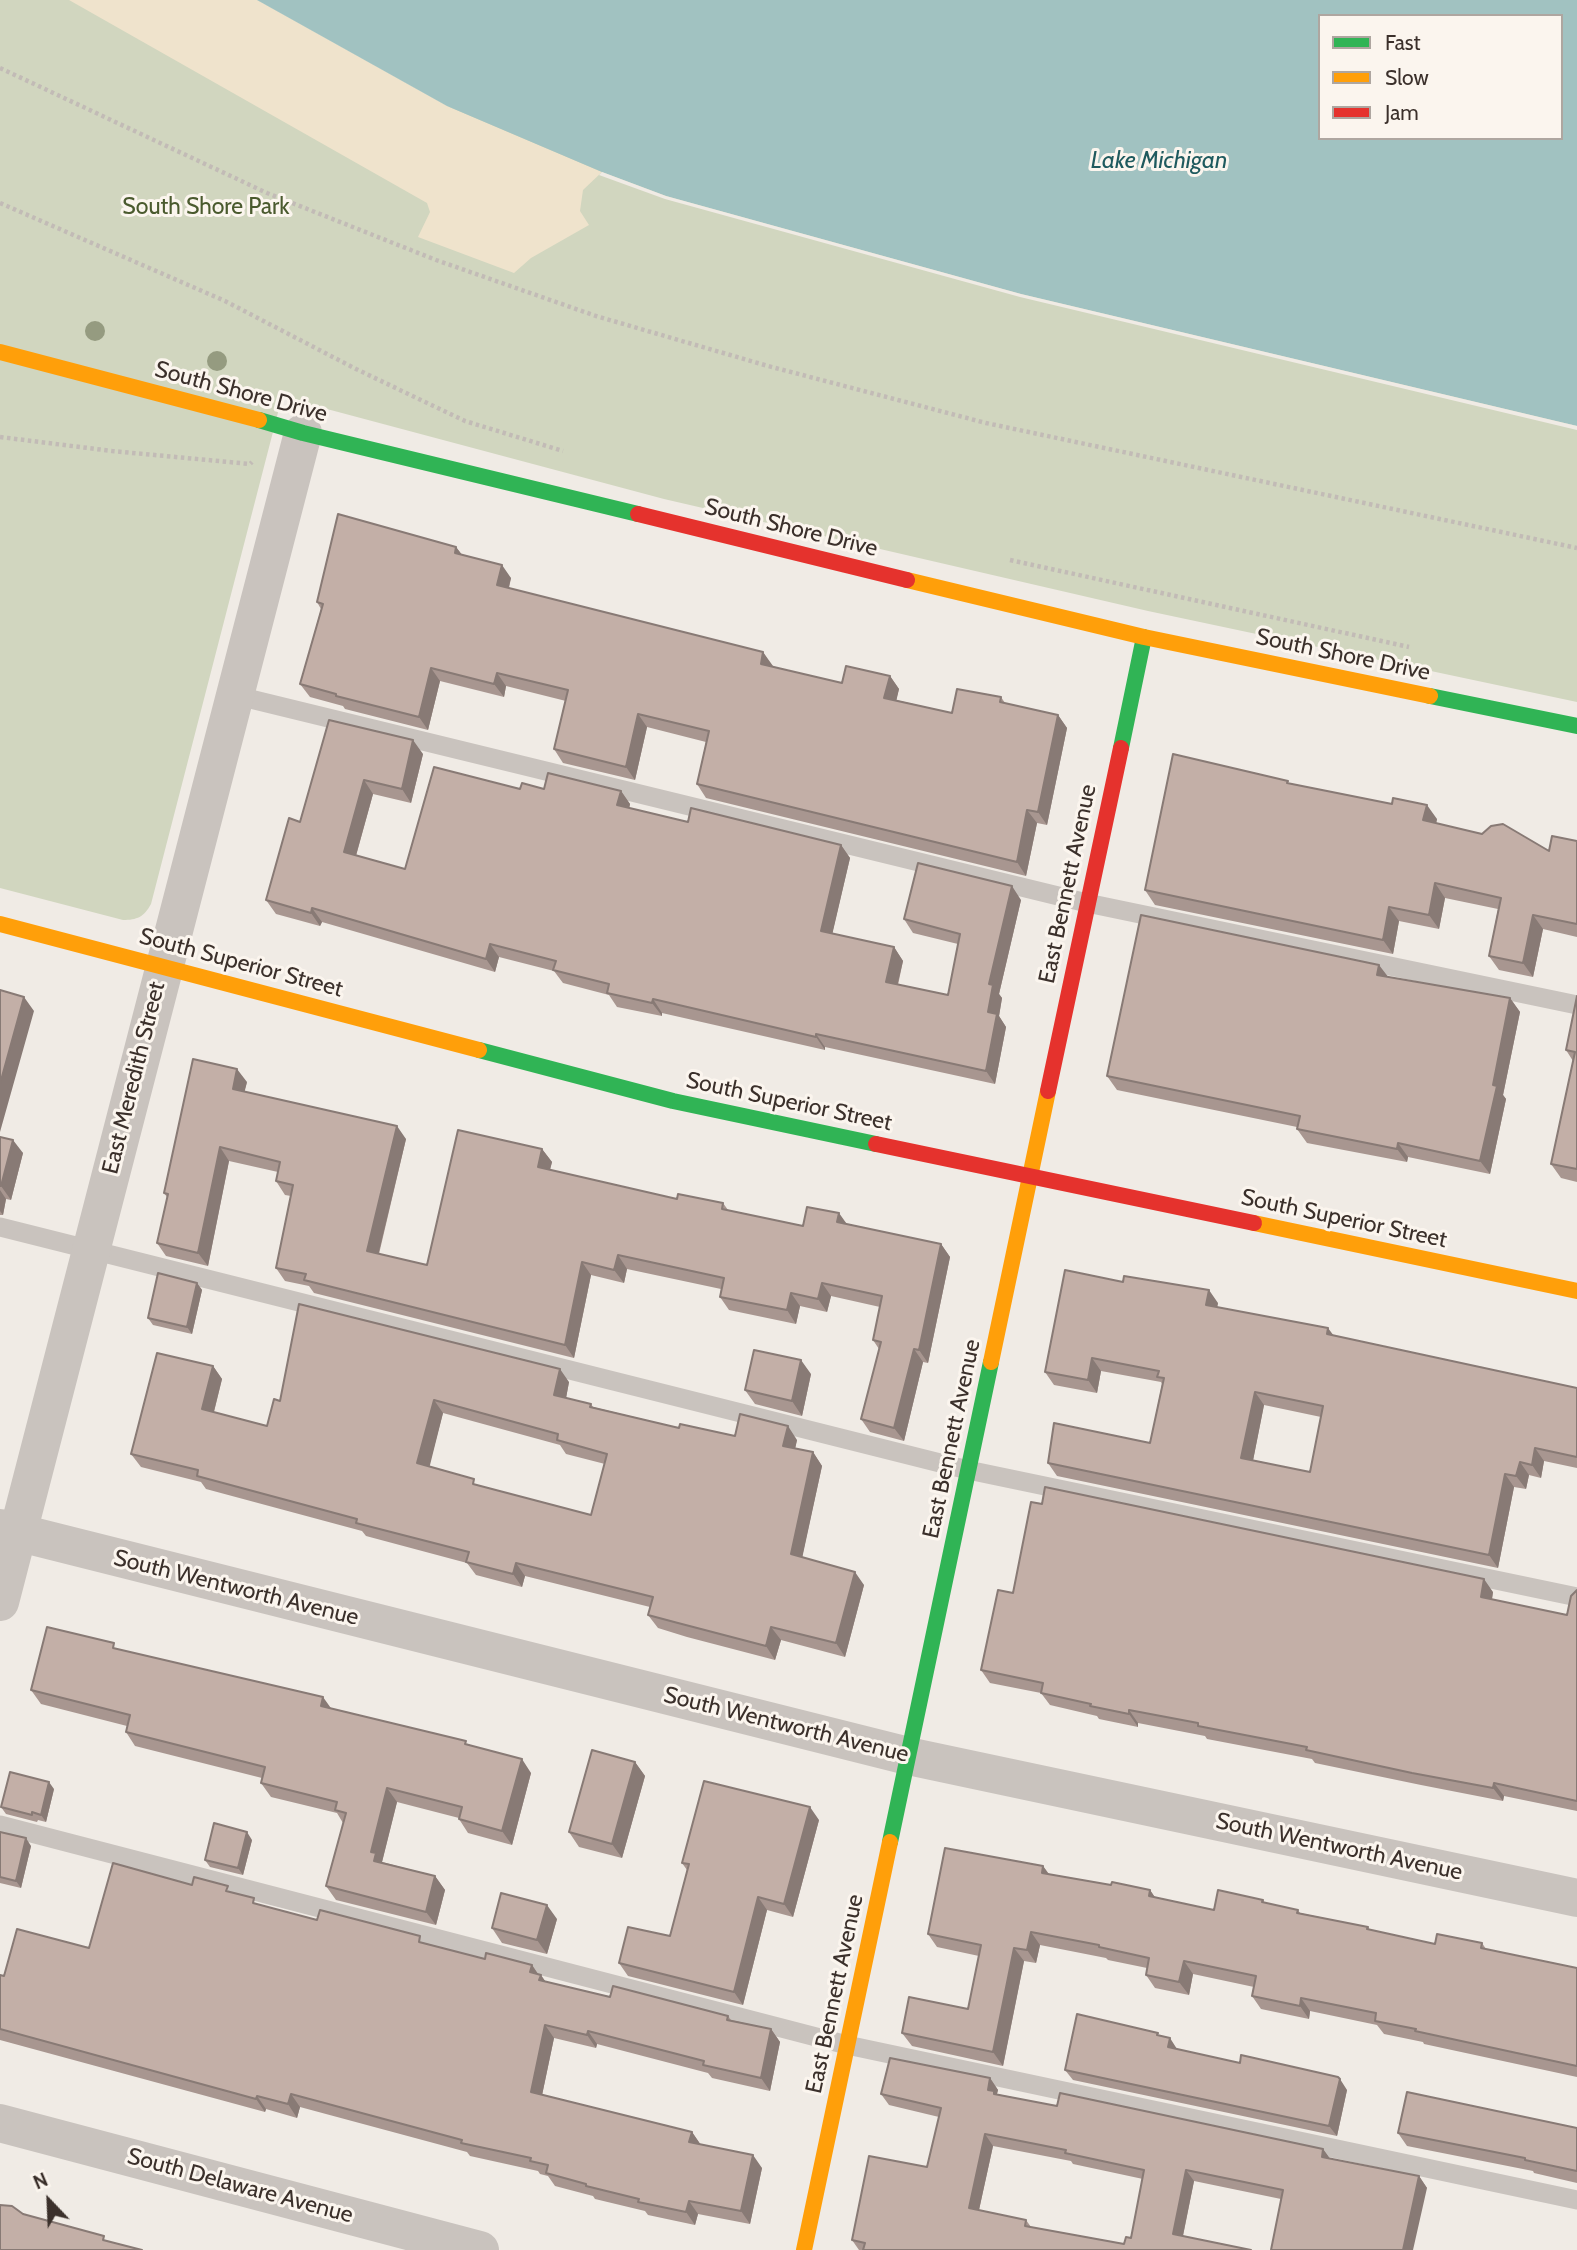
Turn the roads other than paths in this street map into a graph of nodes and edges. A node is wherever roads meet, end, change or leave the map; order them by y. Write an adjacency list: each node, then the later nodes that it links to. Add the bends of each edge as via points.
1 (0, 352): 2 (street, South Shore Drive)
2 (303, 433): 3 (street, South Shore Drive); 4 (street, East Meredith Street)
3 (1144, 637): 5 (street, South Shore Drive); 6 (street, East Bennett Avenue)
4 (234, 695): 6 (lane); 8 (street, East Meredith Street)
5 (1577, 726)
6 (1087, 903): 9 (lane); 10 (street, East Bennett Avenue)
7 (0, 924): 8 (street, South Superior Street)
8 (163, 967): 10 (street, South Superior Street, via 673,1101); 12 (street, East Meredith Street)
9 (1577, 1005)
10 (1030, 1176): 13 (street, South Superior Street); 14 (street, East Bennett Avenue)
11 (0, 1227): 12 (lane)
12 (90, 1250): 14 (lane); 15 (street, East Meredith Street)
13 (1577, 1291)
14 (968, 1470): 16 (lane); 18 (street, East Bennett Avenue)
15 (9, 1531): 17 (street, East Meredith Street); 18 (street, South Wentworth Avenue)
16 (1577, 1597)
17 (0, 1602)
18 (908, 1756): 20 (street, South Wentworth Avenue); 21 (street, East Bennett Avenue)
19 (0, 1825): 21 (lane)
20 (1577, 1898)
21 (847, 2045): 23 (lane); 25 (street, East Bennett Avenue)
22 (0, 2123): 24 (street, South Delaware Avenue)
23 (1577, 2200)
24 (480, 2250)
25 (804, 2250)

